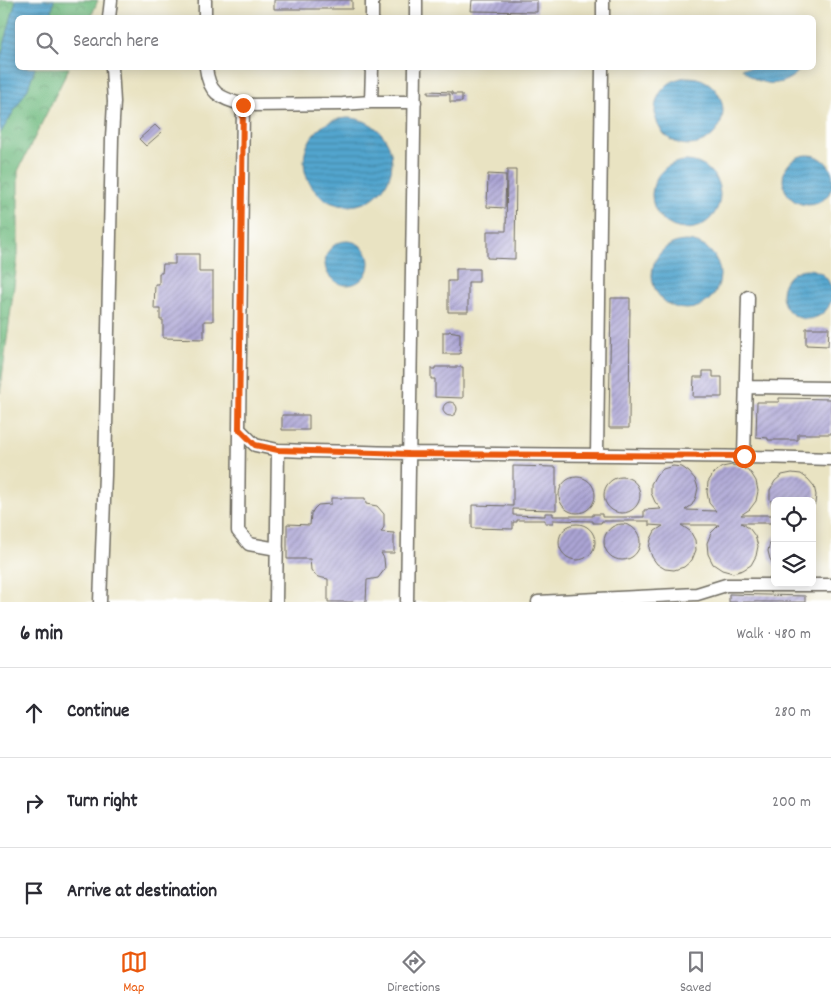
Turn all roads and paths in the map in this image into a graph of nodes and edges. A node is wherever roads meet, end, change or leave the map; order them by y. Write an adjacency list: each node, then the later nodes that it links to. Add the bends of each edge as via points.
1 (111, 0): 6 (lane)
2 (205, 0): 7 (lane)
3 (372, 0): 8 (lane)
4 (416, 0): 9 (lane)
5 (603, 0): 10 (lane)
6 (109, 15)
7 (205, 15)
8 (372, 15)
9 (416, 15)
10 (603, 15)
11 (112, 70): 30 (lane, via 114,102)
12 (206, 70): 18 (lane, via 208,83 221,97)
13 (372, 70): 16 (lane)
14 (415, 70): 17 (lane)
15 (602, 70): 25 (lane)
16 (371, 102): 17 (lane); 18 (lane)
17 (415, 102): 24 (lane)
18 (243, 105): 22 (lane)
19 (748, 297): 20 (lane)
20 (746, 387): 21 (lane); 26 (lane)
21 (831, 388)
22 (239, 429): 23 (lane, via 255,445); 28 (lane, via 238,531 249,544)
23 (278, 450): 24 (lane); 28 (lane)
24 (409, 454): 25 (lane); 32 (lane)
25 (597, 455): 26 (lane)
26 (744, 456): 27 (lane)
27 (831, 459)
28 (277, 549): 31 (lane)
29 (831, 585): 33 (lane, via 726,585 697,594)
30 (100, 602)
31 (276, 602)
32 (407, 602)
33 (538, 602)

